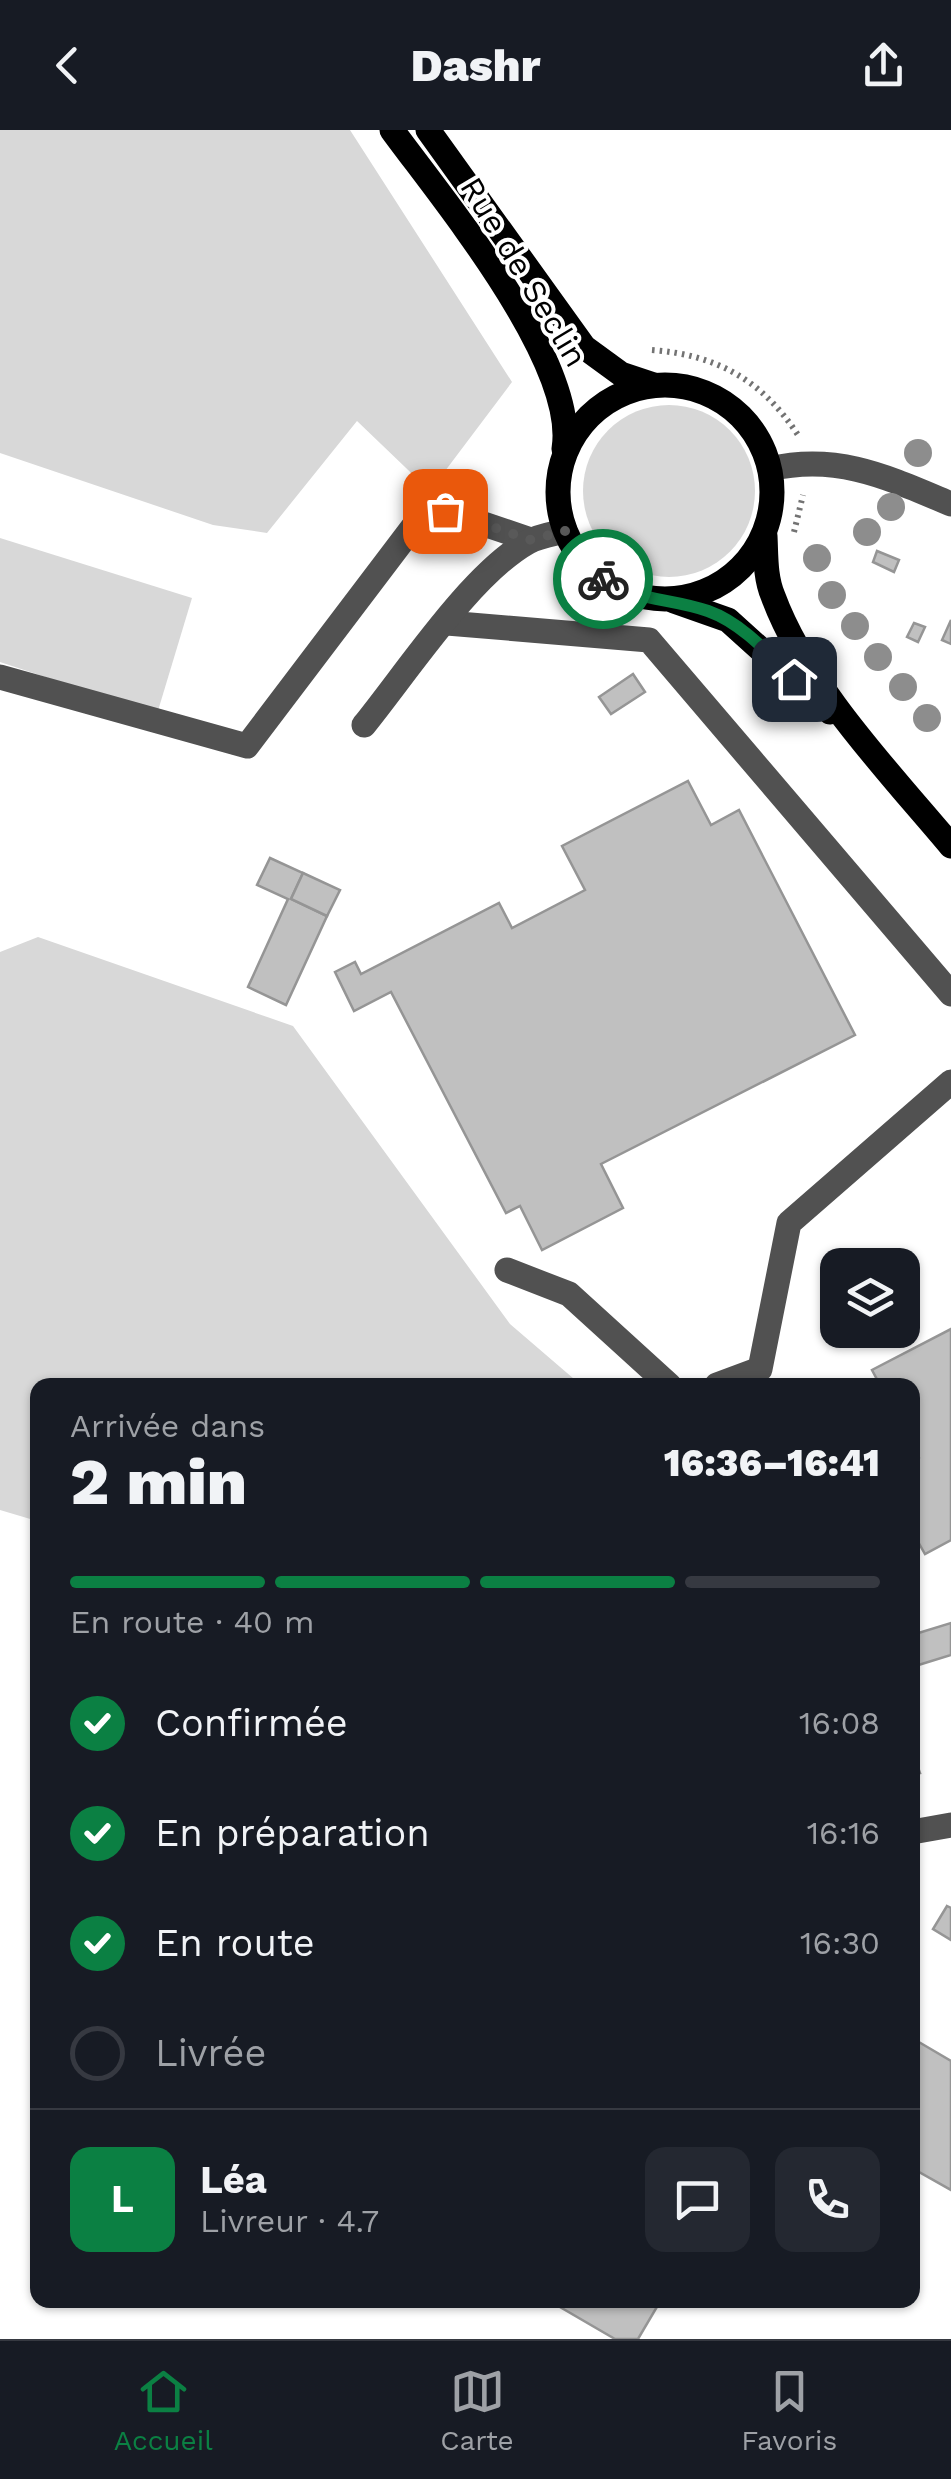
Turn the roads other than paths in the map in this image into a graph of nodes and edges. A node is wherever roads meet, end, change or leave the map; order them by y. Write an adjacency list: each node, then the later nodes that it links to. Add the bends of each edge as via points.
1 (392, 130): 4 (main road, Rue de Seclin, via 494,273 555,380 568,428)
2 (428, 130): 3 (main road, Rue de Seclin, via 584,348)
3 (654, 386): 4 (main road, via 620,395 590,415); 5 (main road, via 705,392 734,410 757,437)
4 (562, 460): 8 (main road, via 558,496)
5 (770, 469): 6 (street, via 853,464); 7 (main road)
6 (951, 504)
7 (765, 530): 10 (main road, via 728,580); 14 (main road, via 766,570 784,621)
8 (565, 531): 9 (street); 10 (main road, via 606,582 636,596)
9 (531, 540): 11 (street, via 465,597); 12 (street, via 445,511 416,523 248,746)
10 (669, 600): 14 (main road, via 712,612 742,631)
11 (446, 623): 13 (street); 16 (street, via 649,640)
12 (0, 677)
13 (364, 725)
14 (878, 759): 15 (main road)
15 (951, 846)
16 (951, 994)
17 (951, 1082): 20 (street, via 789,1222 760,1369)
18 (507, 1270): 19 (street, via 569,1294)
19 (661, 1378)
20 (736, 1378)
21 (951, 1824): 22 (street)
22 (920, 1830)

